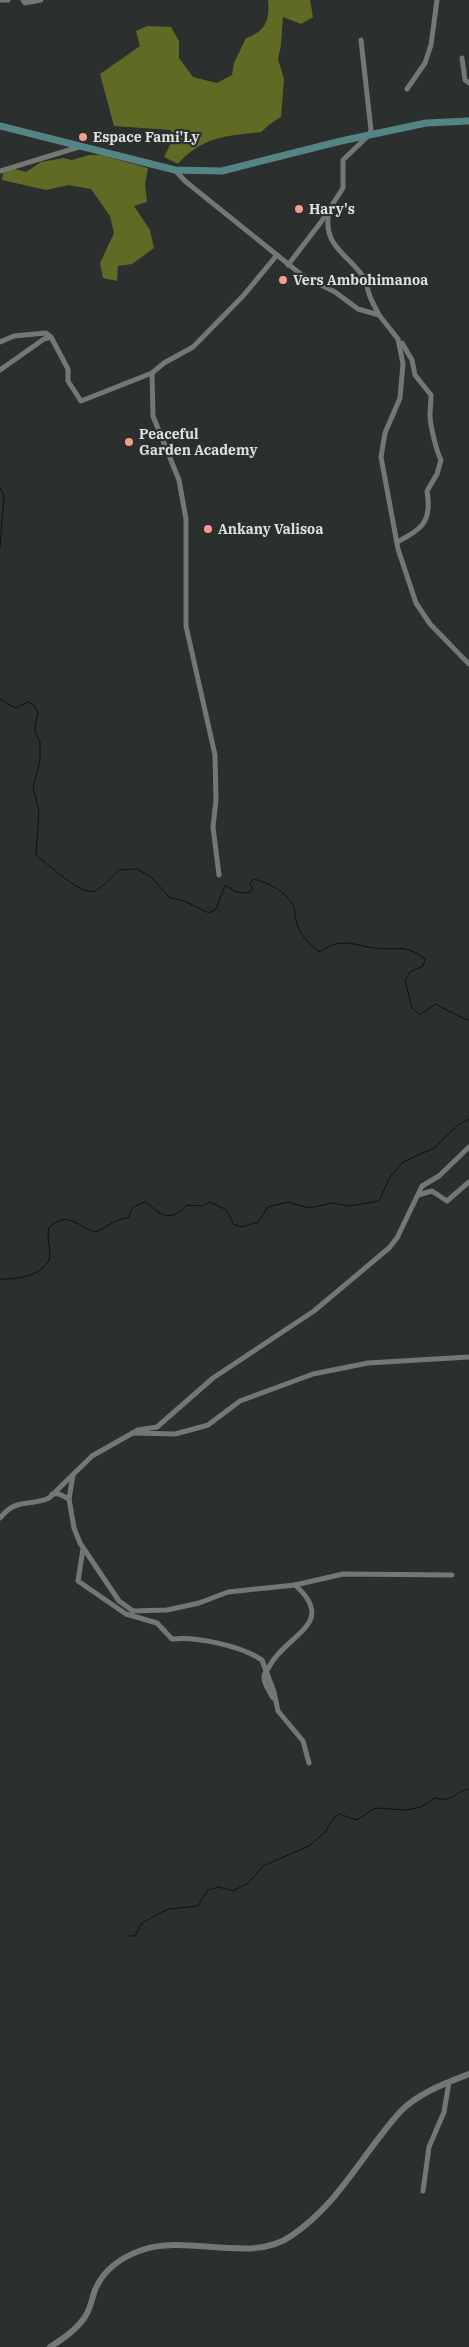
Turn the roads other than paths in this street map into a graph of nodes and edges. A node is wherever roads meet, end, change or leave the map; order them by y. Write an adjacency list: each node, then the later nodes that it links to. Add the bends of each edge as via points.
1 (0, 0): 2 (street)
2 (8, 0)
3 (23, 0): 4 (street, via 25,3)
4 (41, 0)
5 (437, 0): 9 (street, via 432,45 425,63)
6 (361, 40): 12 (street)
7 (462, 58): 8 (street, via 465,80)
8 (469, 83)
9 (407, 89)
10 (469, 121): 12 (main road, via 426,123)
11 (0, 126): 13 (main road)
12 (369, 135): 14 (main road, via 222,171); 16 (street, via 343,160 344,185)
13 (84, 145): 14 (main road); 15 (street)
14 (175, 170): 17 (street)
15 (0, 171)
16 (330, 208): 18 (street); 19 (street, via 327,230 330,237 362,275)
17 (277, 255): 18 (street); 24 (street, via 243,296 193,347)
18 (288, 266): 19 (street, via 358,309)
19 (379, 315): 25 (street, via 398,339 403,364 400,398 385,433 381,457)
20 (51, 336): 21 (street, via 46,333 14,336); 23 (street); 24 (street, via 68,369 68,381 81,401)
21 (0, 342)
22 (402, 343): 25 (street, via 412,360 415,375 431,395 430,417 435,448 441,460 427,491 430,508 426,522)
23 (0, 370)
24 (152, 373): 27 (street, via 153,416 179,480 186,519 186,626 214,754 216,800 213,828)
25 (397, 542): 26 (street, via 416,603 430,624)
26 (469, 664)
27 (218, 875)
28 (469, 1147): 30 (street, via 444,1172 422,1186)
29 (469, 1182): 30 (street, via 447,1201 432,1191)
30 (418, 1194): 32 (street, via 397,1238 376,1260 314,1311 213,1378 157,1427)
31 (469, 1357): 32 (street, via 368,1363 313,1374 240,1401 208,1425 175,1434)
32 (132, 1434): 33 (street, via 92,1456)
33 (73, 1474): 34 (street); 35 (street)
34 (52, 1494): 35 (street); 36 (street, via 42,1501 22,1502)
35 (69, 1499): 37 (street, via 74,1528)
36 (0, 1518)
37 (83, 1549): 40 (street, via 120,1601); 41 (street, via 78,1581 115,1608)
38 (452, 1575): 39 (street, via 343,1574)
39 (295, 1585): 40 (street, via 228,1592 167,1610); 42 (street, via 313,1609 305,1628 273,1659)
40 (132, 1610): 41 (street)
41 (143, 1619): 42 (street, via 157,1623 172,1639 214,1640 258,1657)
42 (267, 1671): 43 (street, via 264,1681 278,1711 303,1741)
43 (309, 1763)
44 (469, 2074): 45 (street)
45 (450, 2082): 46 (street, via 444,2112 429,2147); 47 (street, via 421,2095 401,2111 335,2198 305,2227 288,2238 264,2246 169,2245 144,2249 124,2258 111,2266 98,2283 81,2322)
46 (423, 2191)
47 (50, 2347)

